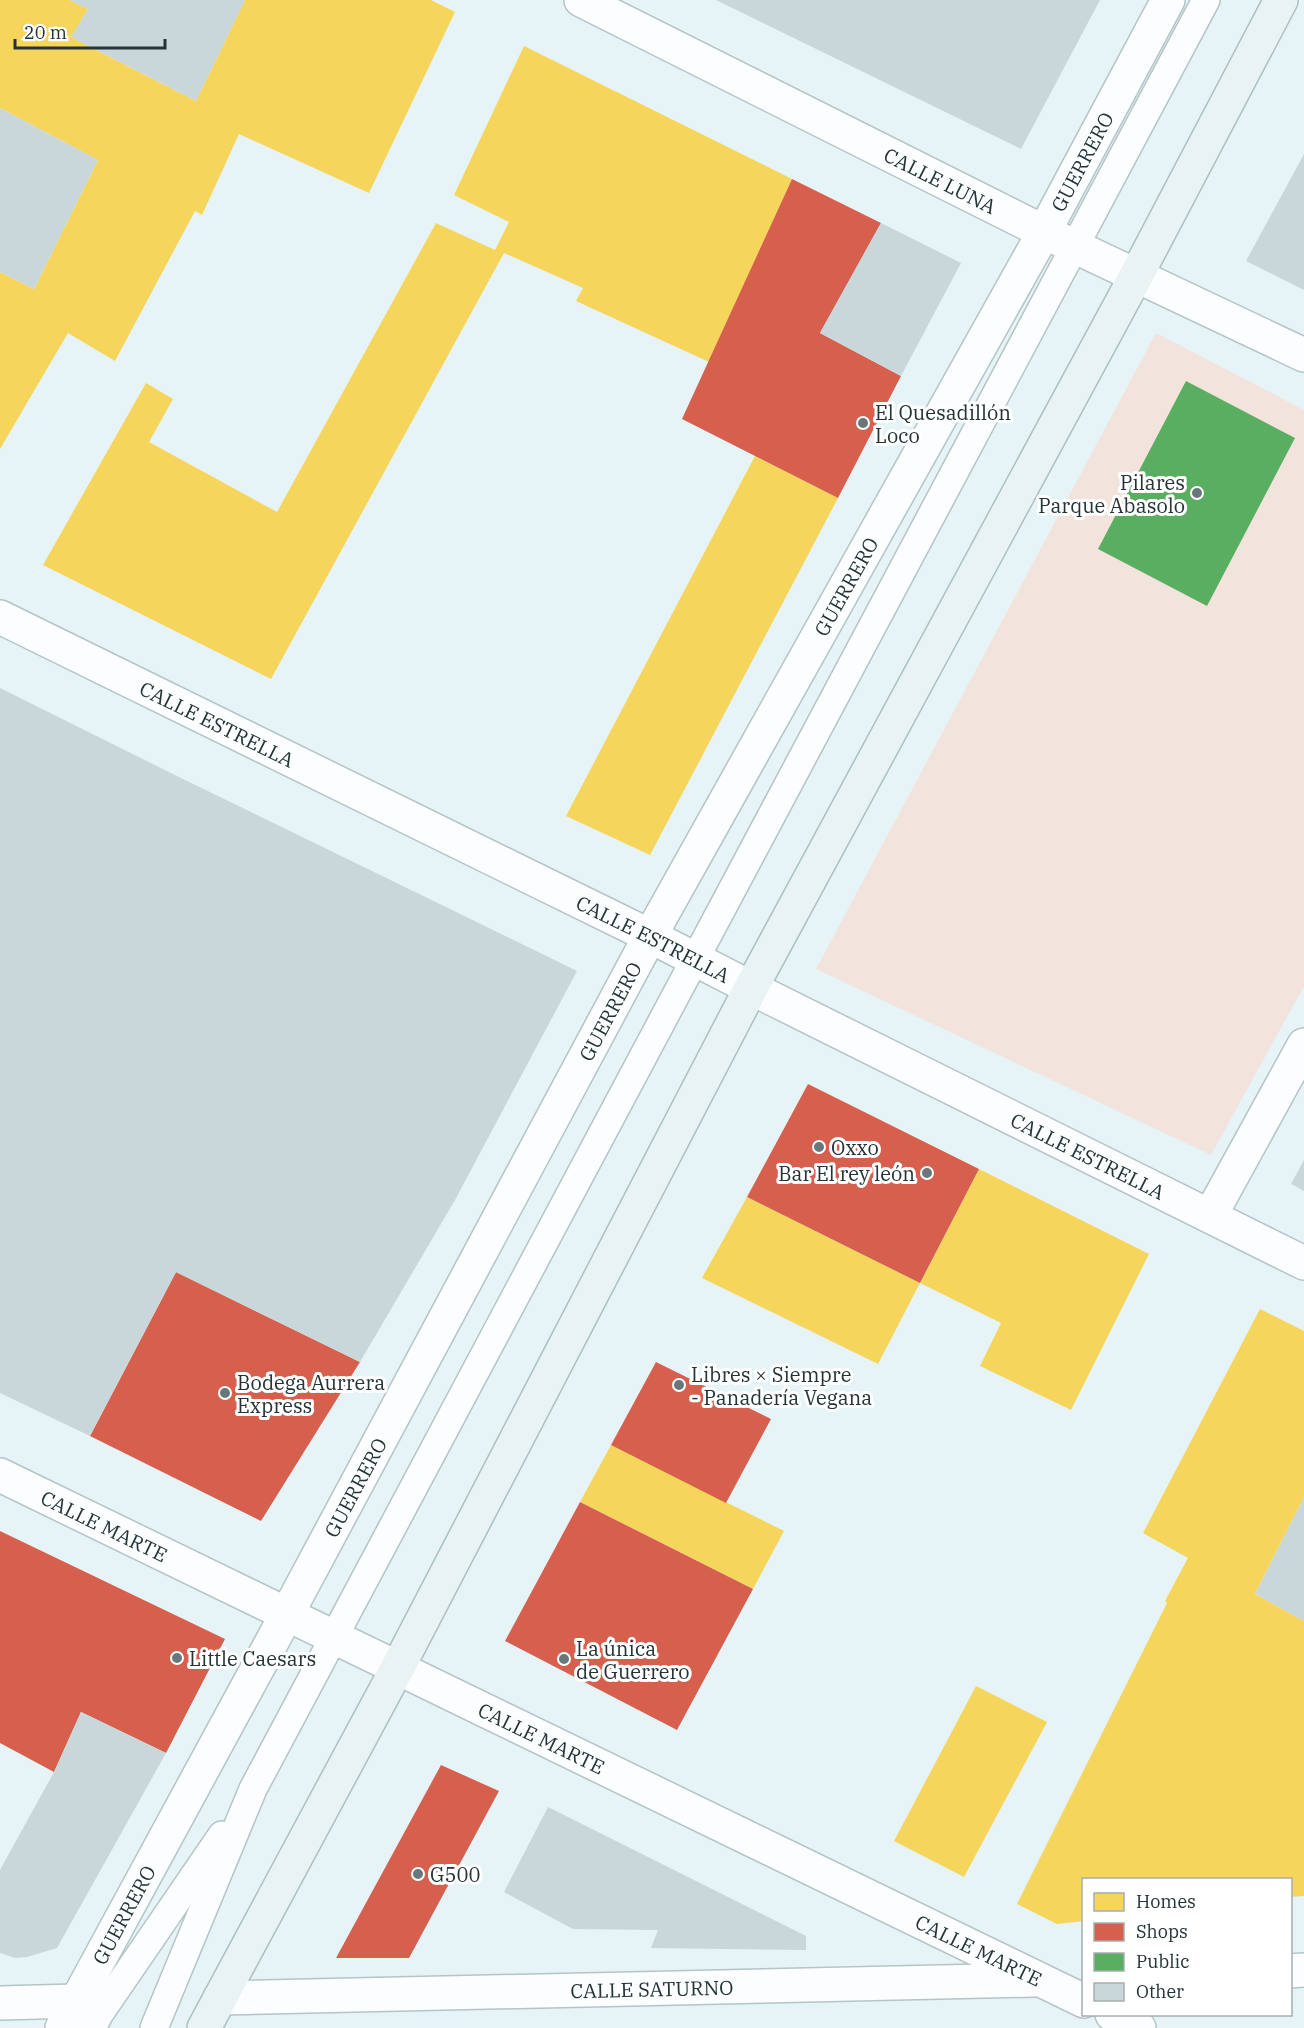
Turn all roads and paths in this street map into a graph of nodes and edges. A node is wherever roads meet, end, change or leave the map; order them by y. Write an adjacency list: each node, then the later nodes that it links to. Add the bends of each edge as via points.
1 (581, 0): 5 (street, CALLE LUNA)
2 (1168, 0): 5 (street, GUERRERO)
3 (1206, 0): 6 (lane)
4 (1281, 0): 7 (main road)
5 (1044, 232): 6 (street, CALLE LUNA); 10 (street, GUERRERO)
6 (1075, 246): 7 (street, CALLE LUNA); 11 (lane)
7 (1136, 276): 8 (street, CALLE LUNA); 12 (main road)
8 (1304, 355)
9 (0, 617): 10 (street, CALLE ESTRELLA)
10 (650, 936): 11 (street, CALLE ESTRELLA); 17 (street, GUERRERO)
11 (694, 959): 12 (street, CALLE ESTRELLA); 18 (lane)
12 (751, 988): 14 (street, CALLE ESTRELLA); 19 (main road)
13 (1304, 1045): 14 (street)
14 (1210, 1216): 15 (street, CALLE ESTRELLA)
15 (1304, 1263)
16 (0, 1475): 17 (street, CALLE MARTE)
17 (287, 1614): 18 (street, CALLE MARTE); 27 (street, GUERRERO)
18 (334, 1637): 19 (street, CALLE MARTE); 20 (lane)
19 (398, 1667): 22 (street, CALLE MARTE); 23 (main road)
20 (253, 1789): 27 (lane, via 100,2013); 28 (lane)
21 (1082, 1978): 22 (street, CALLE SATURNO)
22 (1040, 1979): 23 (street, CALLE SATURNO); 24 (street, CALLE MARTE)
23 (220, 1998): 29 (main road)
24 (1082, 2000)
25 (0, 2003): 27 (street)
26 (1116, 2016): 30 (street)
27 (77, 2019)
28 (154, 2028)
29 (204, 2028)
30 (1139, 2028)

